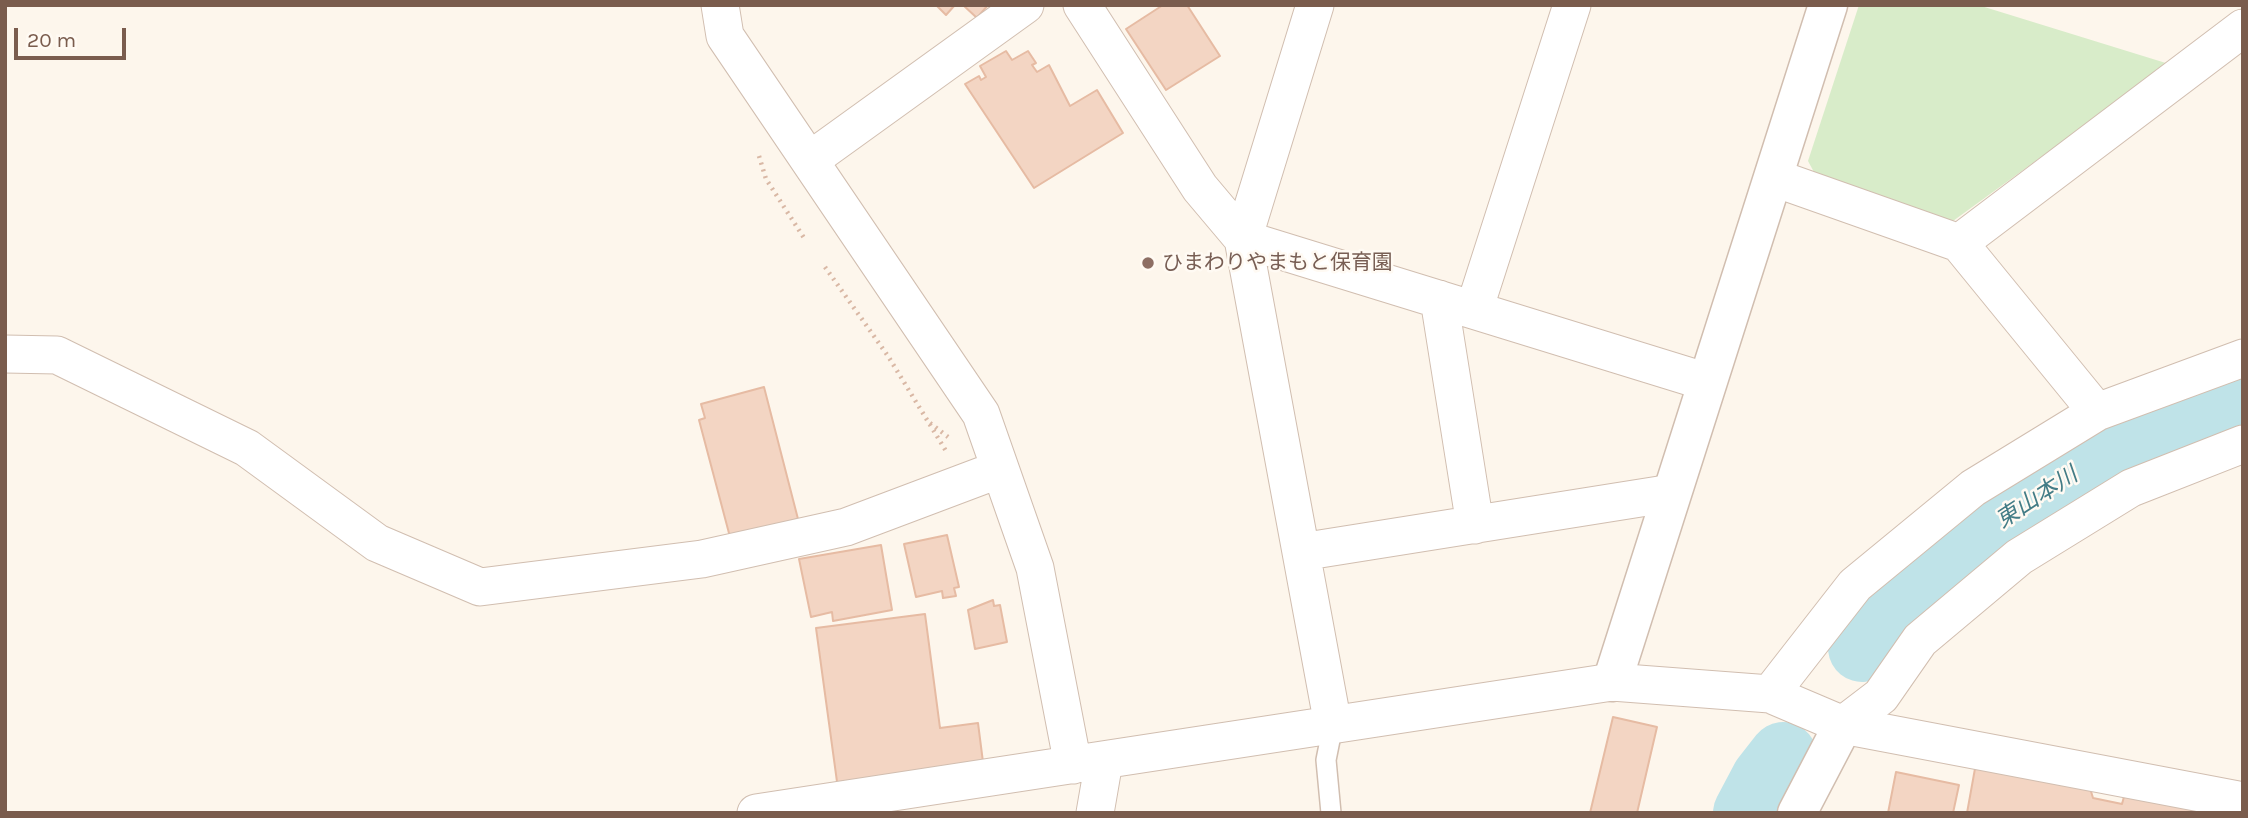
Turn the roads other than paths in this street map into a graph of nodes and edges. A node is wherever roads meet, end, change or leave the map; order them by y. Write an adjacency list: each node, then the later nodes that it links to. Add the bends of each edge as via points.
1 (720, 5): 8 (street, via 725,36)
2 (1025, 5): 8 (street)
3 (1082, 5): 10 (street, via 1200,188)
4 (1315, 5): 10 (street)
5 (1572, 5): 13 (street)
6 (1828, 5): 9 (street)
7 (2243, 28): 11 (street)
8 (810, 160): 19 (street, via 981,414)
9 (1775, 178): 11 (street); 16 (street)
10 (1242, 239): 12 (street); 22 (street)
11 (1959, 243): 17 (street)
12 (1439, 299): 13 (street); 21 (street)
13 (1474, 310): 16 (street)
14 (5, 354): 19 (street, via 57,355 247,449 377,543 480,587 702,559 833,530)
15 (2243, 358): 17 (street)
16 (1707, 382): 20 (street)
17 (2097, 412): 24 (street, via 1973,488 1855,585)
18 (2243, 444): 25 (street, via 2131,488 2019,557 1920,640 1881,696)
19 (1000, 469): 27 (street, via 1035,568)
20 (1672, 493): 21 (street); 23 (street)
21 (1475, 524): 22 (street)
22 (1301, 552): 26 (street)
23 (1612, 682): 24 (street); 26 (street)
24 (1770, 694): 25 (street)
25 (1843, 724): 28 (street); 32 (street)
26 (1333, 725): 27 (street); 31 (lane, via 1326,760)
27 (1089, 763): 29 (street); 30 (street)
28 (2243, 801)
29 (755, 813)
30 (1095, 813)
31 (1331, 813)
32 (1797, 813)

